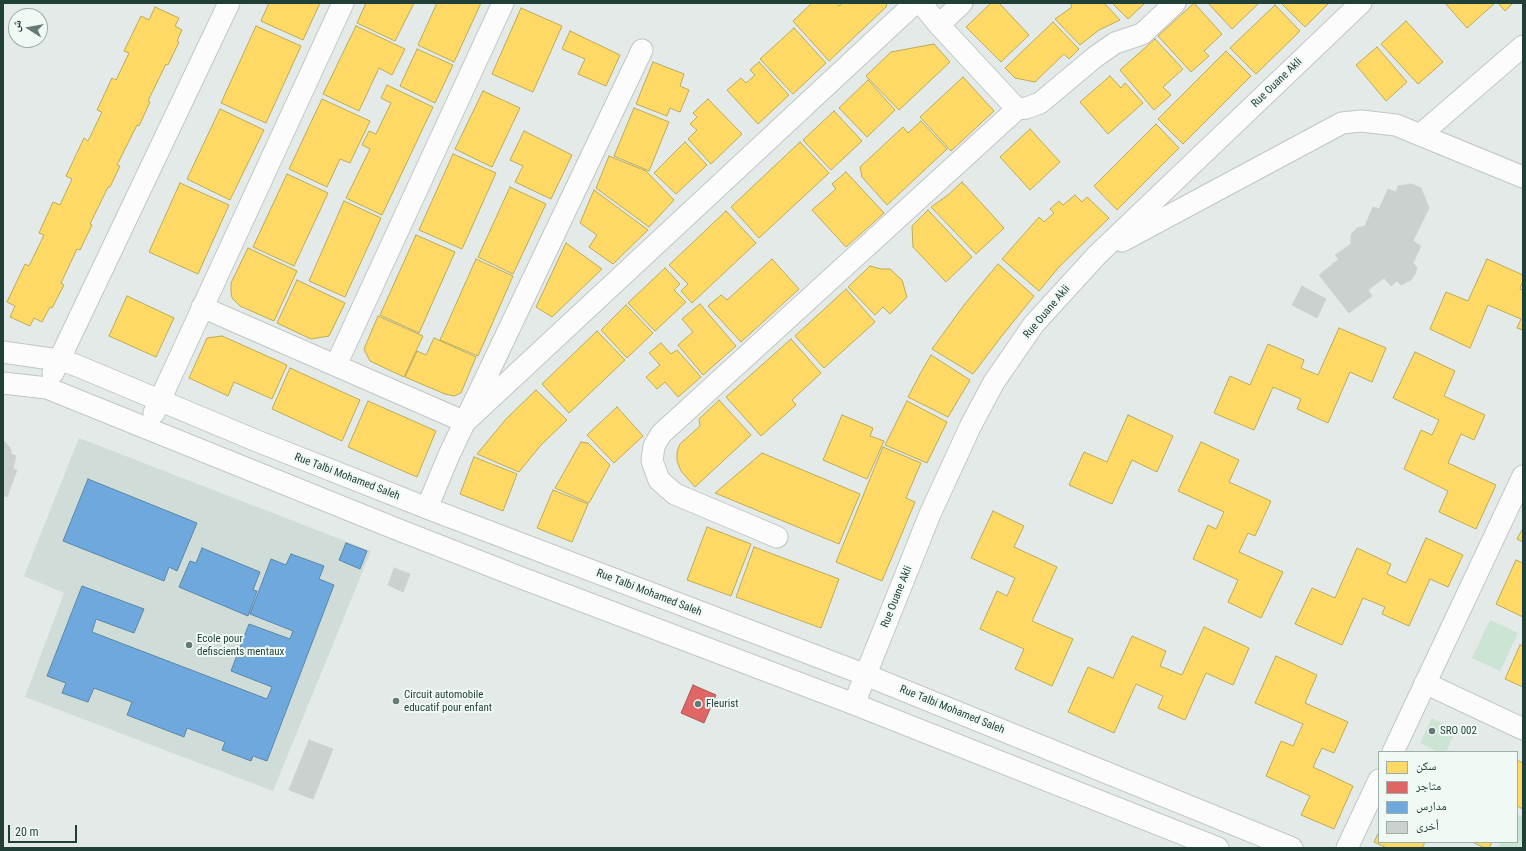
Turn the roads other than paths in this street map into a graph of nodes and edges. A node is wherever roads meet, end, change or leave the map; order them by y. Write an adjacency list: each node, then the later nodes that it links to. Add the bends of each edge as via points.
1 (229, 3): 18 (street)
2 (343, 3): 16 (street)
3 (503, 3): 19 (street)
4 (915, 3): 23 (street)
5 (921, 3): 9 (street)
6 (962, 3): 9 (street)
7 (1175, 3): 12 (street, via 1142,34 1115,43 1040,103)
8 (1361, 3): 15 (street, Rue Ouane Akli)
9 (939, 26): 12 (street)
10 (1523, 46): 13 (street)
11 (642, 50): 23 (street)
12 (1017, 109): 27 (street, via 661,434 654,446 652,461 659,480 675,494)
13 (1420, 135): 14 (street); 15 (street, via 1396,125 1361,121 1342,123)
14 (1523, 177)
15 (1097, 255): 28 (street, Rue Ouane Akli, via 1034,324 994,382 930,514)
16 (202, 307): 19 (street); 22 (street)
17 (3, 352): 18 (street, Rue Talbi Mohamed Saleh)
18 (58, 360): 21 (street); 22 (street, Rue Talbi Mohamed Saleh)
19 (336, 365): 23 (street)
20 (3, 383): 21 (street)
21 (47, 388): 24 (street)
22 (159, 400): 24 (street); 26 (street, Rue Talbi Mohamed Saleh)
23 (465, 422): 26 (street)
24 (147, 428): 30 (street, via 519,577)
25 (1523, 476): 29 (street)
26 (427, 508): 28 (street, Rue Talbi Mohamed Saleh)
27 (777, 538)
28 (866, 675): 30 (street, Rue Ouane Akli); 35 (street, Rue Talbi Mohamed Saleh)
29 (1425, 683): 31 (street); 32 (street)
30 (854, 704): 34 (street)
31 (1523, 729)
32 (1392, 751)
33 (1378, 782): 36 (street)
34 (1218, 848)
35 (1292, 848)
36 (1347, 848)

